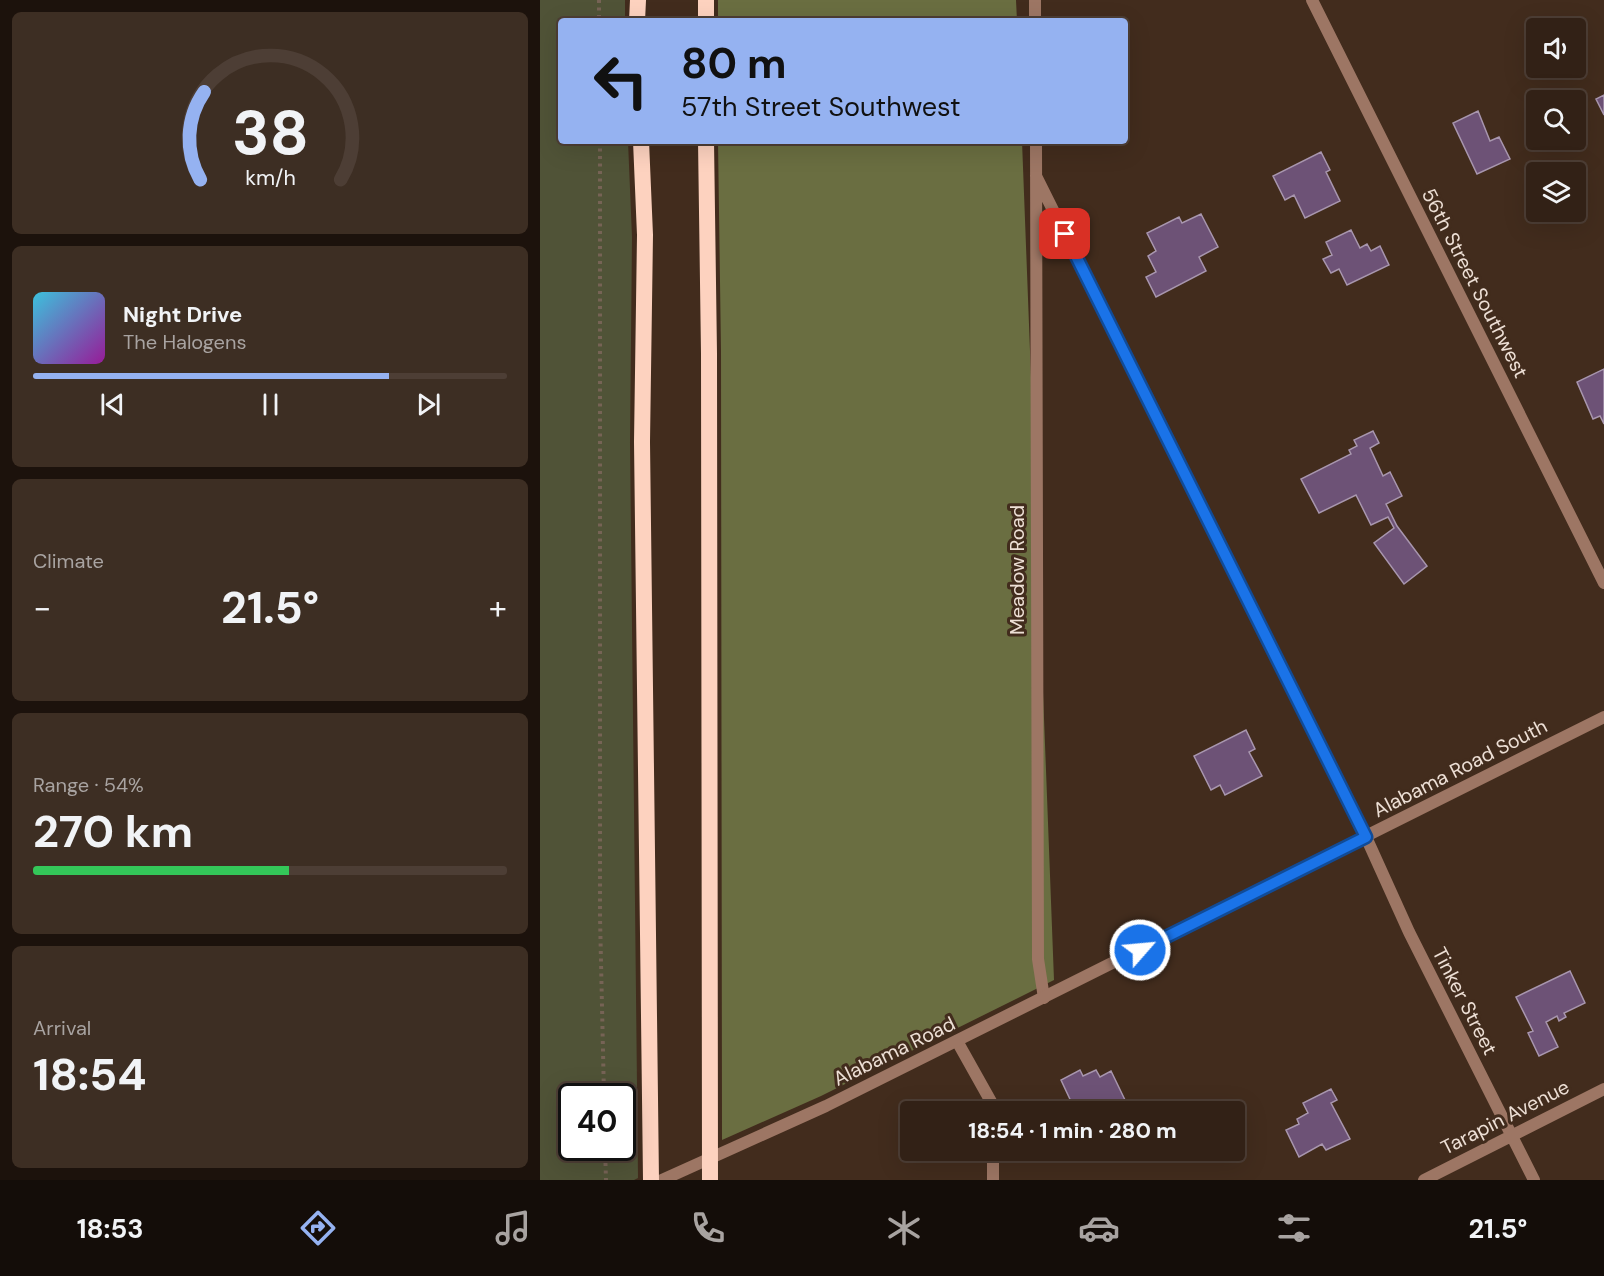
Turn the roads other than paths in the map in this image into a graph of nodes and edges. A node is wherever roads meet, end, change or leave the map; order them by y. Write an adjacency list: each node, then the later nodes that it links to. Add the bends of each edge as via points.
1 (638, 0): 5 (highway)
2 (706, 0): 6 (highway)
3 (1035, 0): 7 (street)
4 (1312, 0): 12 (street, 56th Street Southwest)
5 (638, 18)
6 (706, 18)
7 (1035, 18)
8 (641, 144): 23 (highway, via 645,235 642,442)
9 (706, 144): 21 (highway)
10 (1036, 144): 11 (street, Meadow Road)
11 (1036, 176): 14 (street, Tinker Street); 16 (street, Meadow Road, via 1038,959)
12 (1604, 583)
13 (1604, 717): 14 (street, Alabama Road South)
14 (1366, 837): 15 (street, Alabama Road South); 20 (street, Tinker Street)
15 (1140, 950): 16 (street, Alabama Road)
16 (1044, 998): 17 (street, Alabama Road)
17 (957, 1041): 19 (street); 21 (street, Alabama Road)
18 (1604, 1089): 20 (street, Tarapin Avenue)
19 (991, 1101)
20 (1511, 1135): 27 (street, Tarapin Avenue); 28 (street, Tinker Street)
21 (710, 1159): 24 (street, Alabama Road); 25 (highway)
22 (993, 1161): 26 (street)
23 (651, 1180)
24 (663, 1180)
25 (710, 1180)
26 (993, 1180)
27 (1424, 1180)
28 (1534, 1180)

